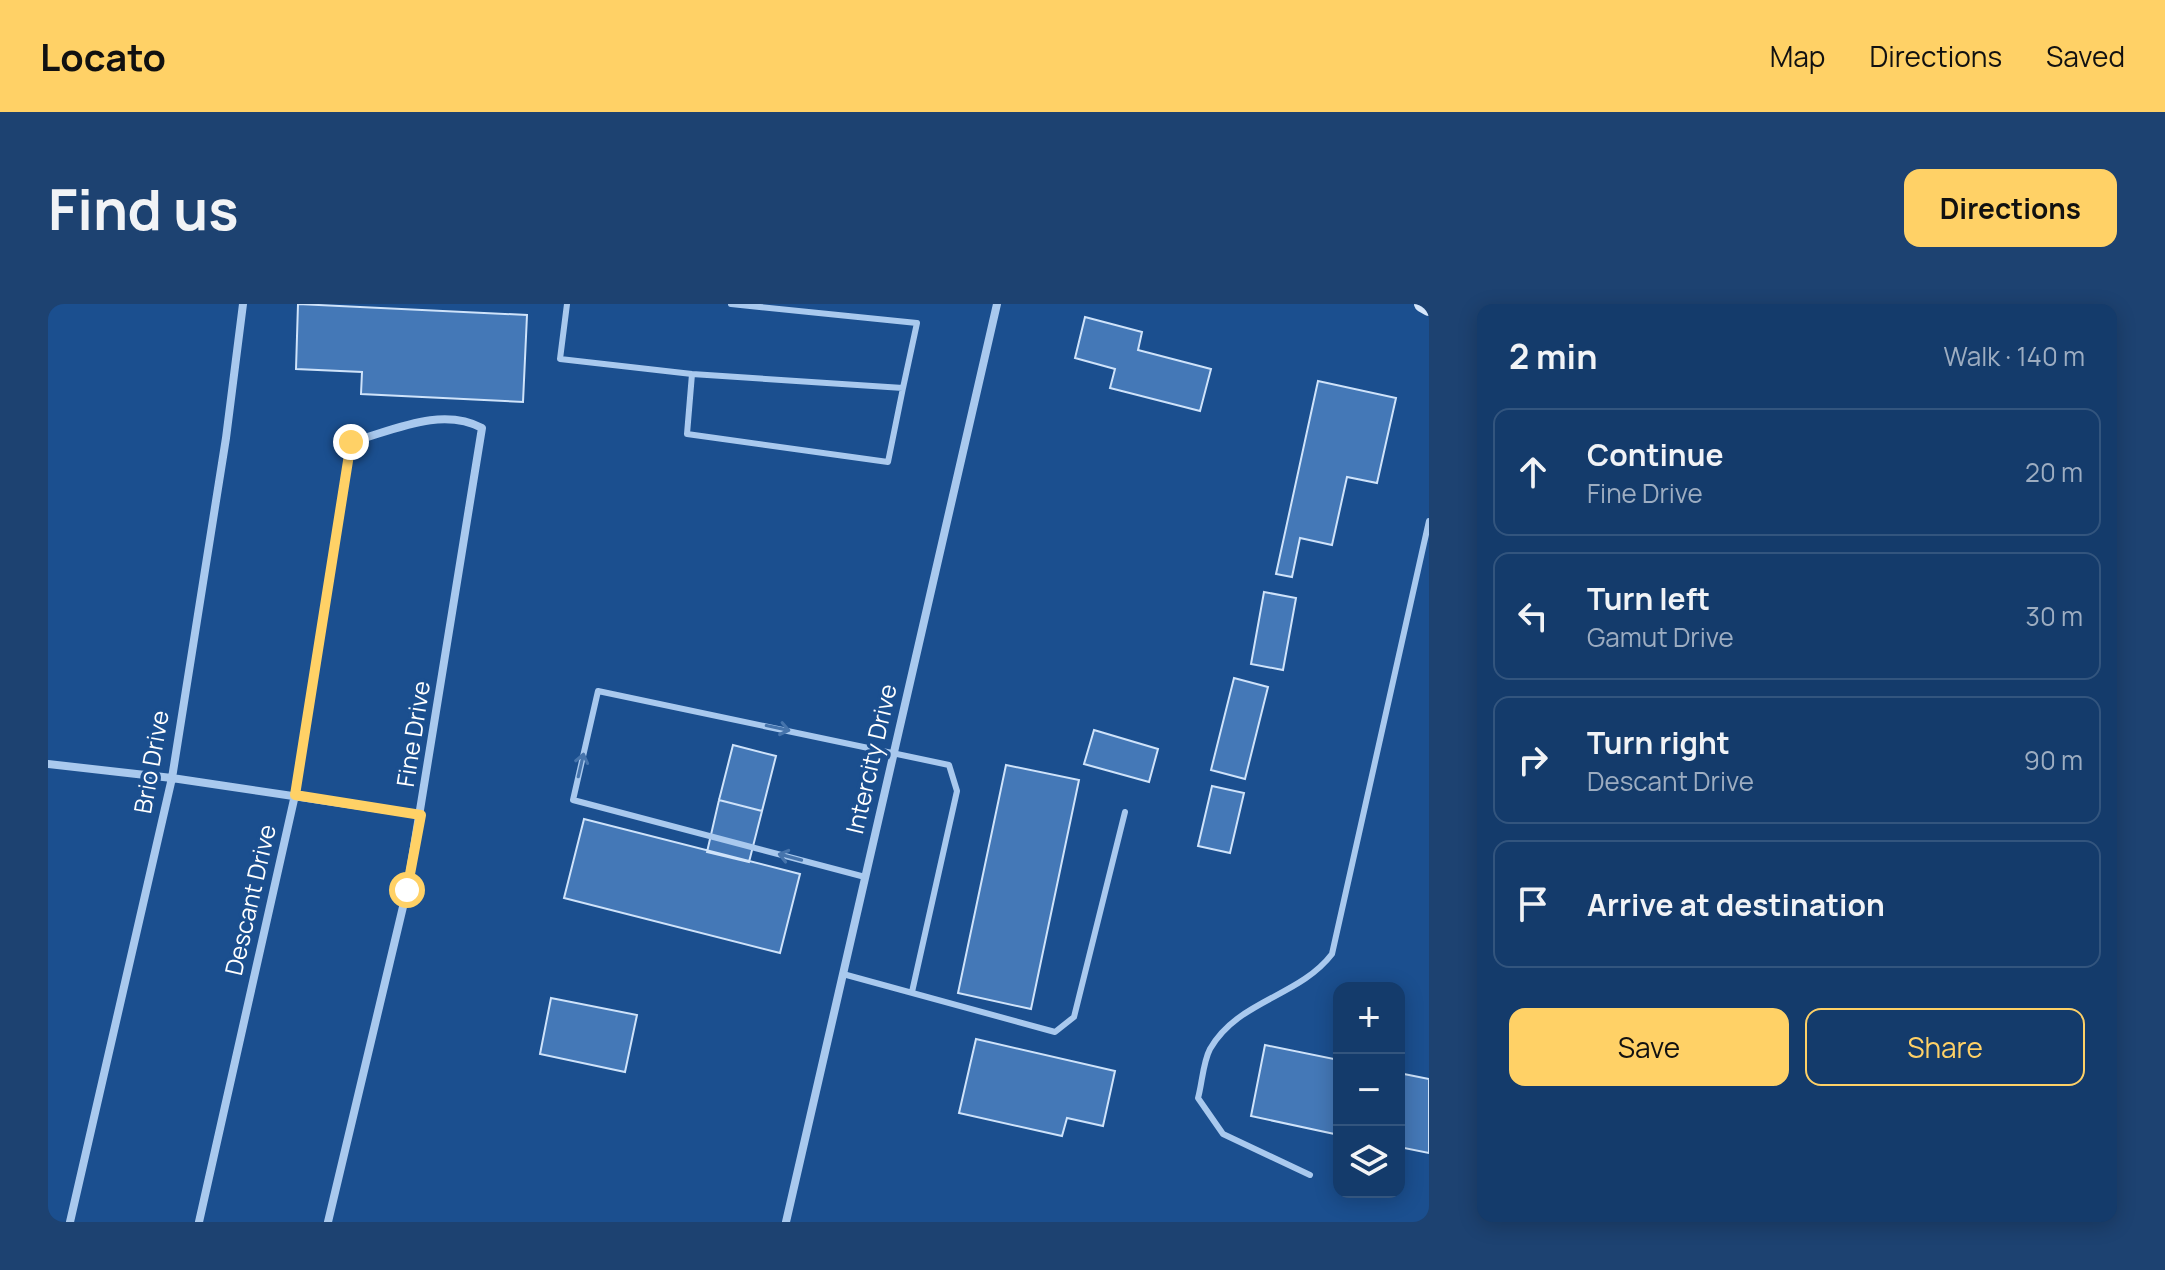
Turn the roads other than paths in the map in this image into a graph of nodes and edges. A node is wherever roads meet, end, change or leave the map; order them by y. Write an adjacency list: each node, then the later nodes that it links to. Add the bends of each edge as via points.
1 (243, 304): 13 (street, Brio Drive)
2 (567, 304): 7 (lane, via 560,359)
3 (731, 304): 8 (lane, via 917,323)
4 (997, 304): 11 (street, Intercity Drive)
5 (1422, 304): 6 (street)
6 (1429, 308)
7 (692, 374): 8 (lane); 8 (lane, via 687,434 888,462)
8 (903, 388)
9 (351, 442): 14 (street, Descant Drive); 16 (street, Fine Drive, via 438,418 482,428)
10 (1429, 521): 20 (lane, via 1332,954 1317,973 1246,1010 1210,1050 1198,1098 1223,1134)
11 (894, 752): 17 (street, Intercity Drive); 17 (lane, one-way to 11, via 573,800 598,691); 19 (lane, via 949,765 957,791)
12 (48, 764): 13 (street)
13 (172, 778): 14 (street); 21 (street, Brio Drive)
14 (295, 795): 16 (street); 22 (street, Descant Drive)
15 (1125, 812): 19 (lane, via 1074,1017 1055,1032)
16 (421, 815): 23 (street, Fine Drive)
17 (865, 877): 18 (street, Intercity Drive)
18 (843, 974): 19 (lane); 24 (street, Intercity Drive)
19 (912, 992)
20 (1310, 1175)
21 (70, 1222)
22 (199, 1222)
23 (328, 1222)
24 (786, 1222)

